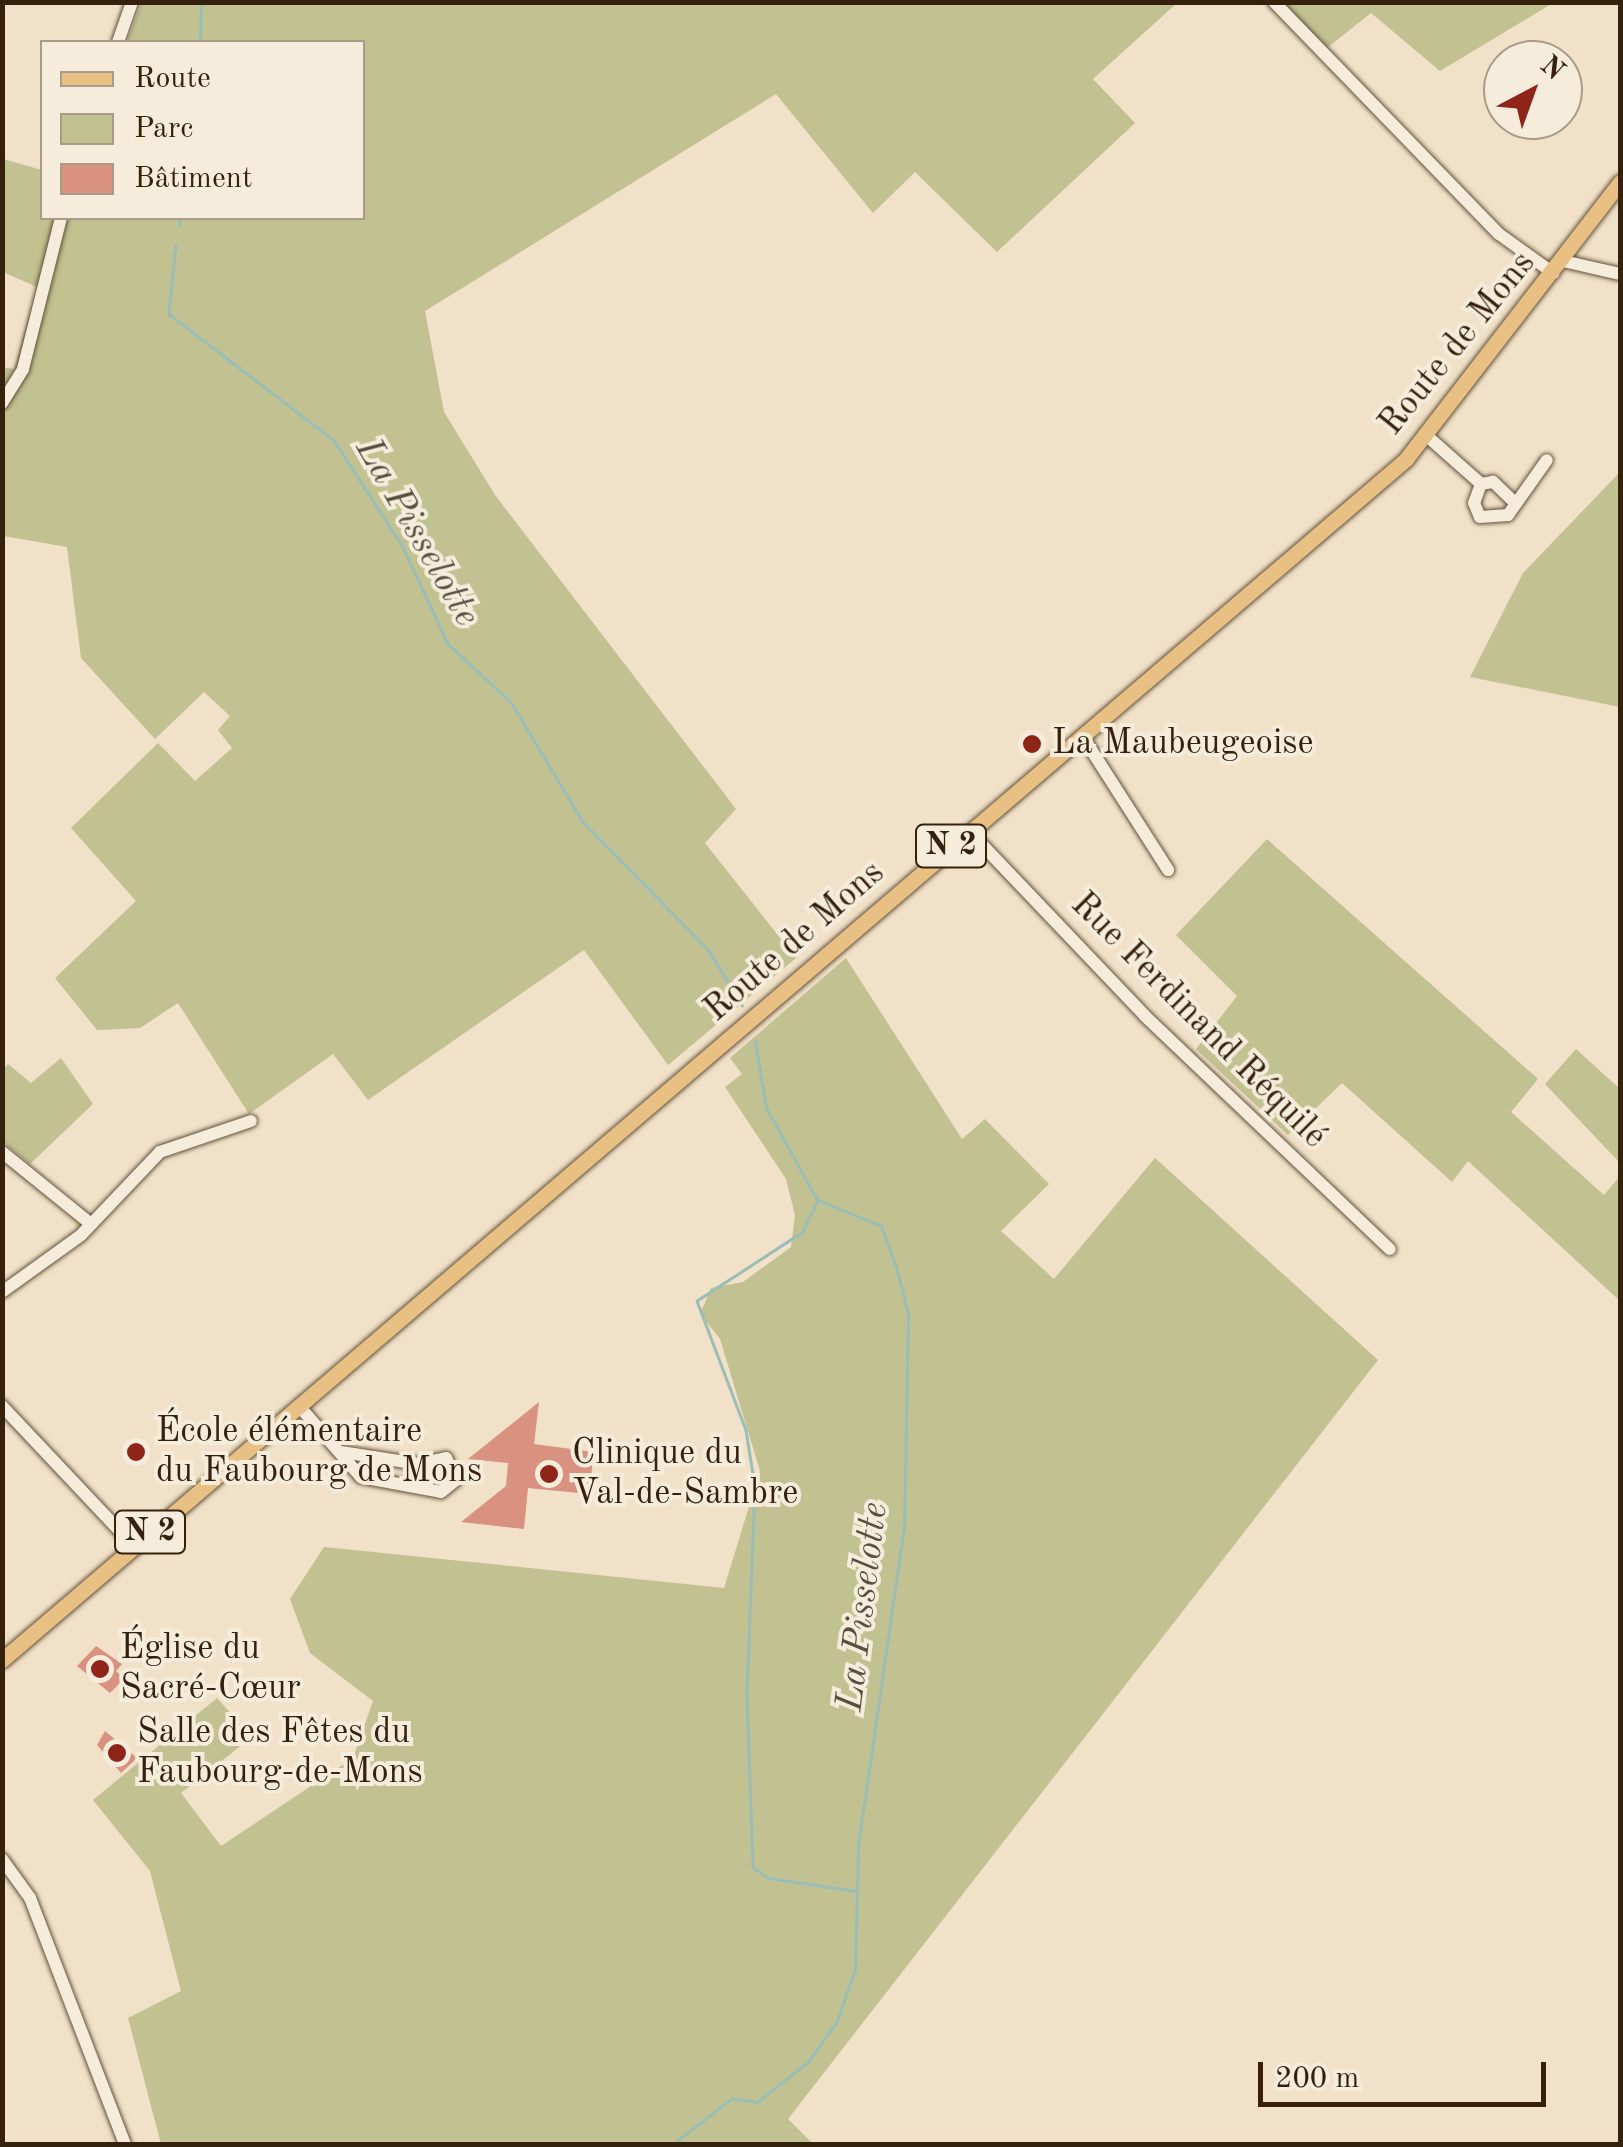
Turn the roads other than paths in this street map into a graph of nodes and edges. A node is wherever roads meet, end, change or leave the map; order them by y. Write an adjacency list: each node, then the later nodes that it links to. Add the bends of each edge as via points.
1 (132, 2): 3 (street)
2 (1274, 2): 6 (street, via 1499,234)
3 (119, 40)
4 (1620, 182): 6 (main road, Route de Mons / N 2)
5 (60, 220): 8 (street, via 23,369)
6 (1558, 267): 7 (street); 9 (main road, Route de Mons / N 2)
7 (1620, 274)
8 (2, 403)
9 (1427, 436): 11 (street); 13 (main road, Route de Mons / N 2)
10 (1547, 460): 12 (street)
11 (1481, 484): 12 (street, via 1507,487); 12 (street, via 1480,516 1508,515)
12 (1513, 501)
13 (1083, 737): 14 (main road, Route de Mons / N 2); 15 (street)
14 (969, 831): 19 (street, Rue Ferdinand Réquilé, via 1145,1016); 21 (main road, Route de Mons / N 2)
15 (1168, 870)
16 (252, 1121): 18 (street, via 160,1152)
17 (2, 1152): 18 (street)
18 (91, 1224): 20 (street)
19 (1390, 1249)
20 (2, 1292)
21 (318, 1389): 23 (main road, Route de Mons / N 2); 24 (street)
22 (2, 1406): 28 (street)
23 (298, 1406): 24 (street); 28 (main road, Route de Mons / N 2)
24 (316, 1422): 25 (street)
25 (341, 1452): 26 (street); 27 (street, via 361,1477)
26 (428, 1464): 27 (street); 27 (street, via 446,1458 458,1474 448,1490)
27 (429, 1487)
28 (134, 1546): 29 (main road, Route de Mons / N 2)
29 (2, 1660)
30 (2, 1859): 31 (street, via 30,1898)
31 (125, 2144)

